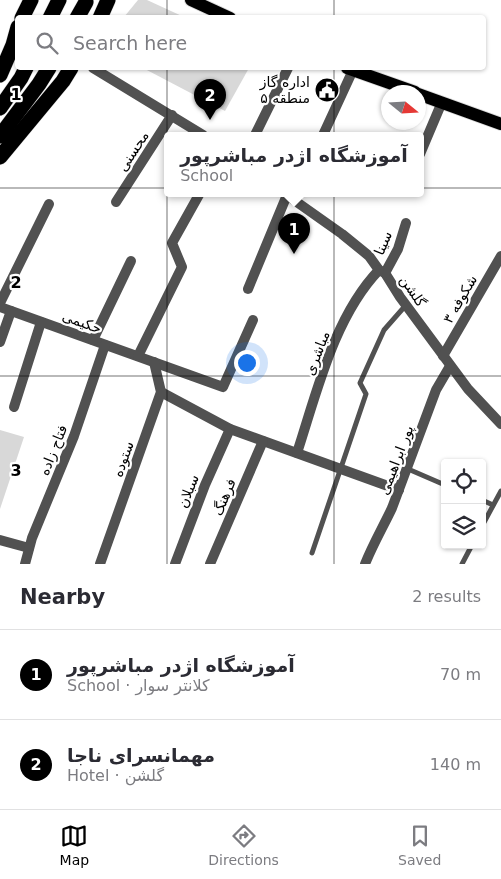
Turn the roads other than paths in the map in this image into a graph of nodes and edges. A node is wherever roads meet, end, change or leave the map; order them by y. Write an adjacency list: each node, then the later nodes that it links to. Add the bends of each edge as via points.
1 (19, 0): 7 (highway)
2 (31, 0): 8 (highway)
3 (59, 0): 9 (highway)
4 (108, 0): 12 (highway)
5 (191, 0): 13 (main road)
6 (92, 1): 10 (highway); 11 (highway)
7 (21, 15)
8 (23, 15)
9 (52, 15)
10 (80, 15)
11 (99, 15)
12 (101, 15)
13 (224, 15)
14 (15, 36): 22 (highway)
15 (25, 70): 26 (highway)
16 (48, 70): 32 (highway)
17 (70, 70): 34 (highway)
18 (96, 70): 27 (street)
19 (287, 70): 30 (street)
20 (350, 70): 31 (street)
21 (353, 70): 23 (main road)
22 (0, 75)
23 (395, 85)
24 (426, 96): 25 (main road)
25 (442, 102): 28 (main road); 33 (street)
26 (0, 108)
27 (172, 115): 29 (street); 38 (street, محسنی)
28 (501, 124)
29 (198, 132)
30 (256, 132)
31 (324, 132)
32 (0, 136)
33 (424, 145)
34 (0, 158)
35 (198, 197): 54 (street, via 172,243 182,267)
36 (289, 197): 44 (street)
37 (293, 197): 43 (street, گلشن, via 342,234)
38 (116, 202)
39 (49, 204): 45 (street)
40 (406, 223): 43 (street, سینا, via 398,249)
41 (501, 256): 55 (street, شکوفه ۳)
42 (131, 261): 51 (street)
43 (382, 271): 46 (street, گلشن); 63 (street, مباشری, via 369,280 358,296 336,340)
44 (248, 289)
45 (0, 303)
46 (406, 306): 55 (street, گلشن); 64 (lane, via 384,330 360,383 366,394)
47 (0, 307): 48 (street, حکیمی)
48 (11, 311): 50 (street, حکیمی); 52 (street)
49 (254, 320): 56 (street, حکیمی, via 223,387)
50 (41, 322): 51 (street, حکیمی); 59 (street)
51 (93, 340): 53 (street, حکیمی)
52 (0, 342)
53 (105, 344): 54 (street, حکیمی); 73 (street, فتاح زاده, via 74,436)
54 (138, 356): 56 (street, حکیمی)
55 (443, 356): 57 (street, گلشن)
56 (154, 362): 58 (street)
57 (450, 366): 60 (street, گلشن); 65 (street, پور ابراهیمی, via 436,390)
58 (161, 392): 61 (street); 77 (street, ستوده)
59 (14, 407)
60 (501, 424)
61 (230, 430): 62 (street); 78 (street, سبلان)
62 (263, 441): 63 (street); 79 (street, فرهنگ)
63 (297, 453): 64 (street)
64 (340, 469): 67 (street); 75 (lane)
65 (408, 469): 66 (lane); 67 (street, پور ابراهیمی)
66 (441, 482)
67 (399, 490): 80 (street, پور ابراهیمی)
68 (501, 490): 70 (lane)
69 (486, 502): 70 (lane)
70 (493, 505): 71 (lane)
71 (486, 518)
72 (0, 540): 73 (street)
73 (29, 548): 76 (street, فتاح زاده)
74 (470, 549): 81 (lane)
75 (312, 553)
76 (25, 564)
77 (100, 564)
78 (175, 564)
79 (210, 564)
80 (365, 564)
81 (462, 564)

